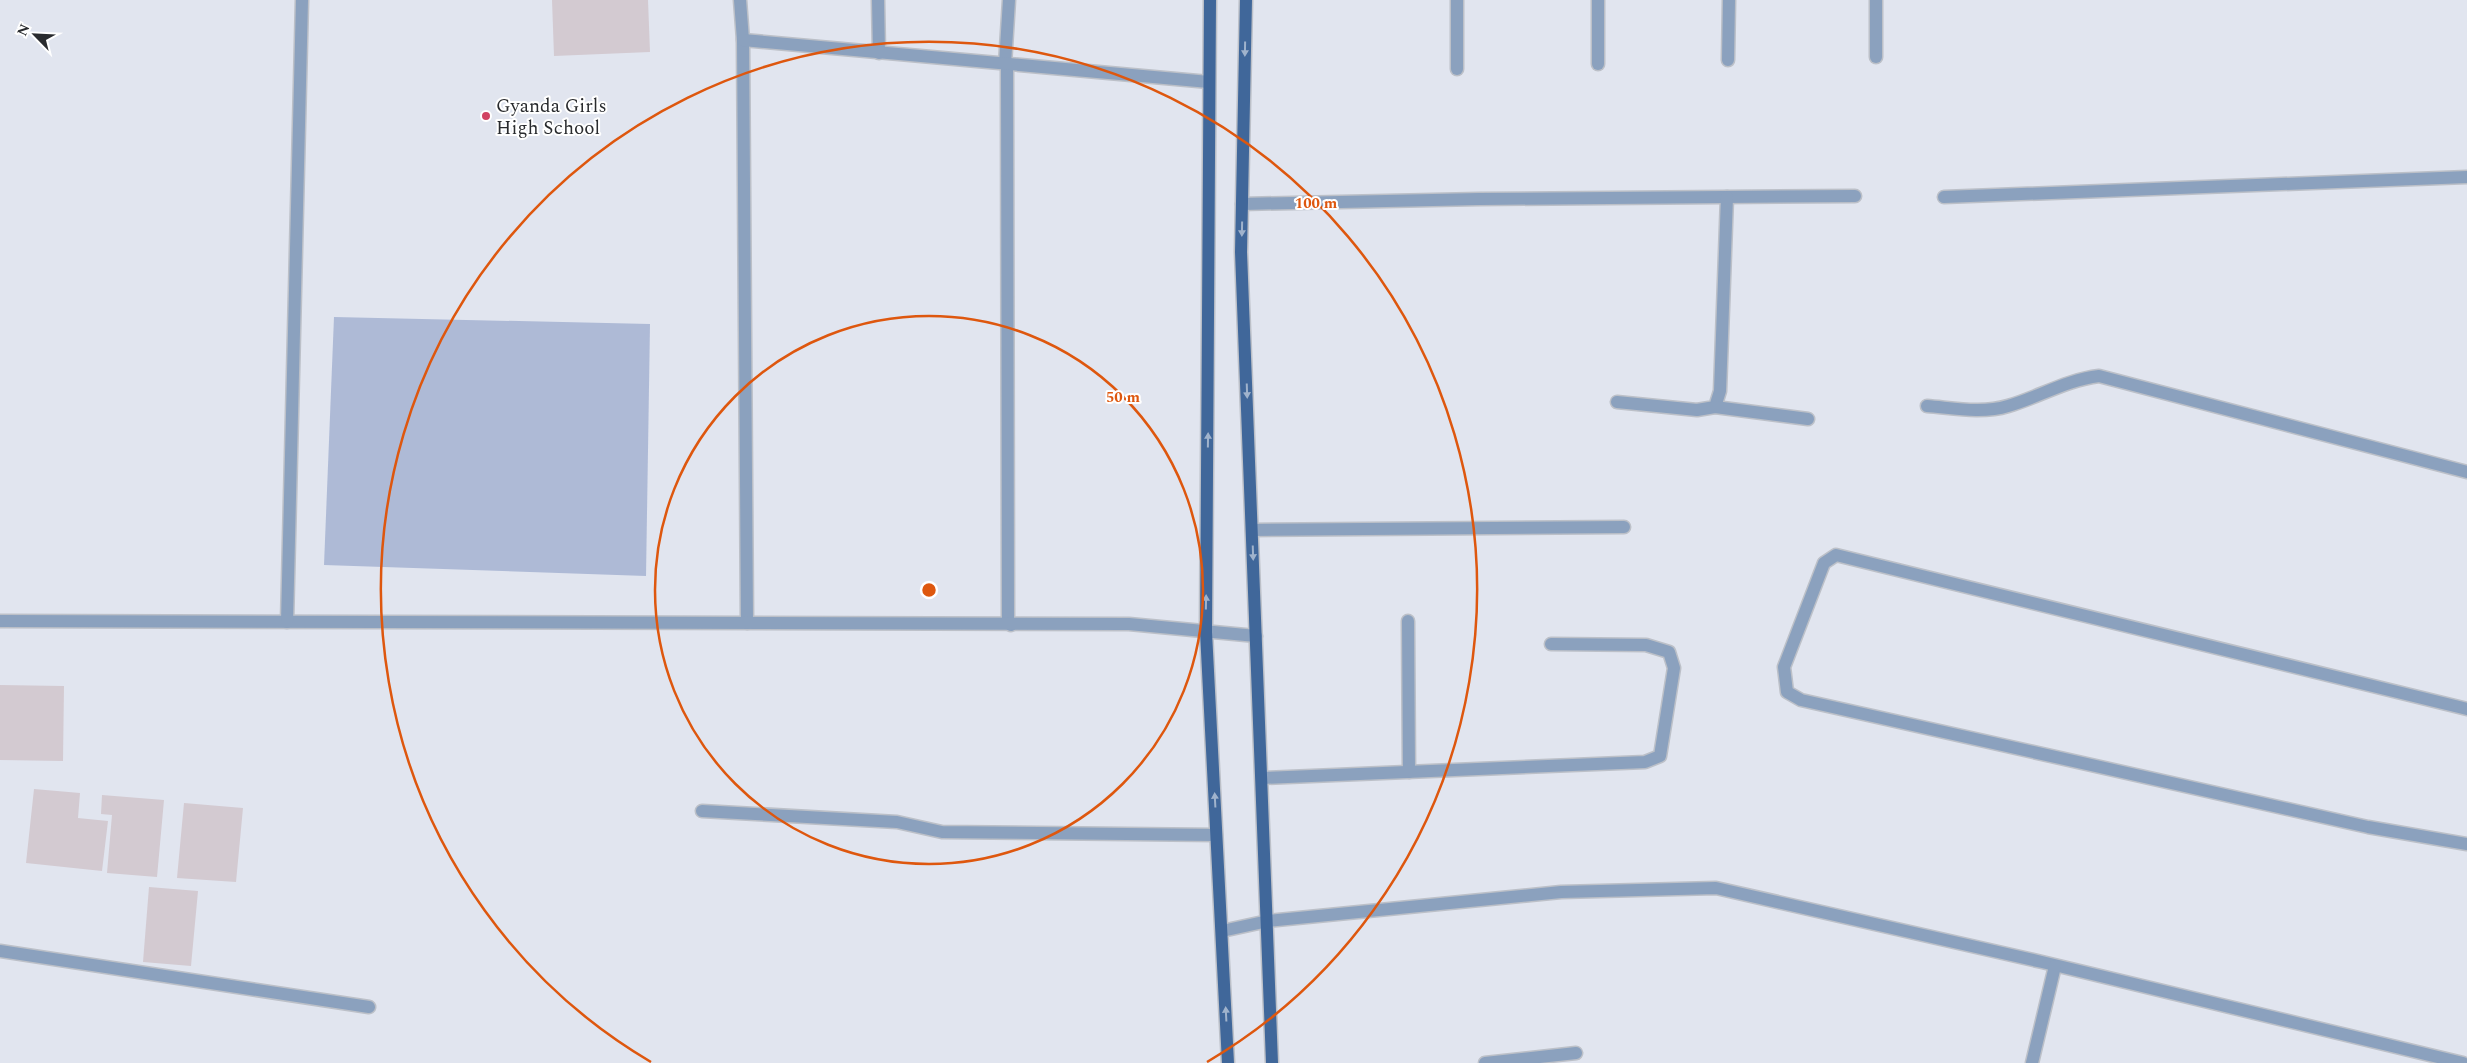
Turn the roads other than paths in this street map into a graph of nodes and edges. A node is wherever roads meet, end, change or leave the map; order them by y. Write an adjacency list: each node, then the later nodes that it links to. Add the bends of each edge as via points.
1 (302, 0): 33 (street)
2 (740, 0): 11 (street)
3 (878, 0): 12 (street)
4 (1008, 0): 15 (street)
5 (1210, 0): 18 (main road)
6 (1246, 0): 23 (main road, one-way to 23)
7 (1457, 0): 17 (street)
8 (1598, 0): 16 (street)
9 (1729, 0): 14 (street)
10 (1876, 0): 13 (street)
11 (743, 40): 12 (street); 34 (street)
12 (879, 53): 15 (street)
13 (1876, 57)
14 (1728, 60)
15 (1005, 64): 18 (street); 35 (street)
16 (1598, 64)
17 (1457, 69)
18 (1210, 82): 36 (main road, one-way to 18)
19 (2467, 177): 22 (street)
20 (1855, 196): 21 (street)
21 (1727, 197): 23 (street); 26 (street, via 1720,391)
22 (1944, 197)
23 (1242, 204): 30 (main road, one-way to 30)
24 (1617, 402): 26 (street, via 1698,410)
25 (1927, 406): 28 (street, via 1986,410 2008,406 2080,378 2099,376)
26 (1715, 407): 27 (street)
27 (1808, 419)
28 (2467, 472)
29 (1624, 527): 30 (street)
30 (1252, 530): 37 (main road, one-way to 37)
31 (0, 621): 33 (street)
32 (1408, 621): 40 (street)
33 (287, 622): 34 (street)
34 (747, 623): 35 (street)
35 (1010, 624): 36 (street, via 1129,624)
36 (1206, 632): 37 (street); 43 (main road, one-way to 36)
37 (1256, 636): 41 (main road)
38 (1551, 644): 40 (street, via 1646,645 1669,652 1674,668 1660,756 1645,762)
39 (2467, 709): 44 (street, via 1836,555 1824,563 1784,667 1787,692 1801,700 2368,827)
40 (1409, 772): 41 (street)
41 (1262, 778): 45 (main road)
42 (702, 811): 43 (street, via 897,822 942,832)
43 (1216, 835): 46 (main road)
44 (2467, 844)
45 (1268, 921): 46 (street); 48 (street, via 1561,892 1716,888); 52 (main road)
46 (1222, 931): 51 (main road, one-way to 46)
47 (0, 951): 49 (street)
48 (2055, 966): 54 (street); 55 (street)
49 (369, 1007)
50 (1576, 1053): 53 (street)
51 (1228, 1063)
52 (1272, 1063)
53 (1485, 1063)
54 (2032, 1063)
55 (2463, 1063)

